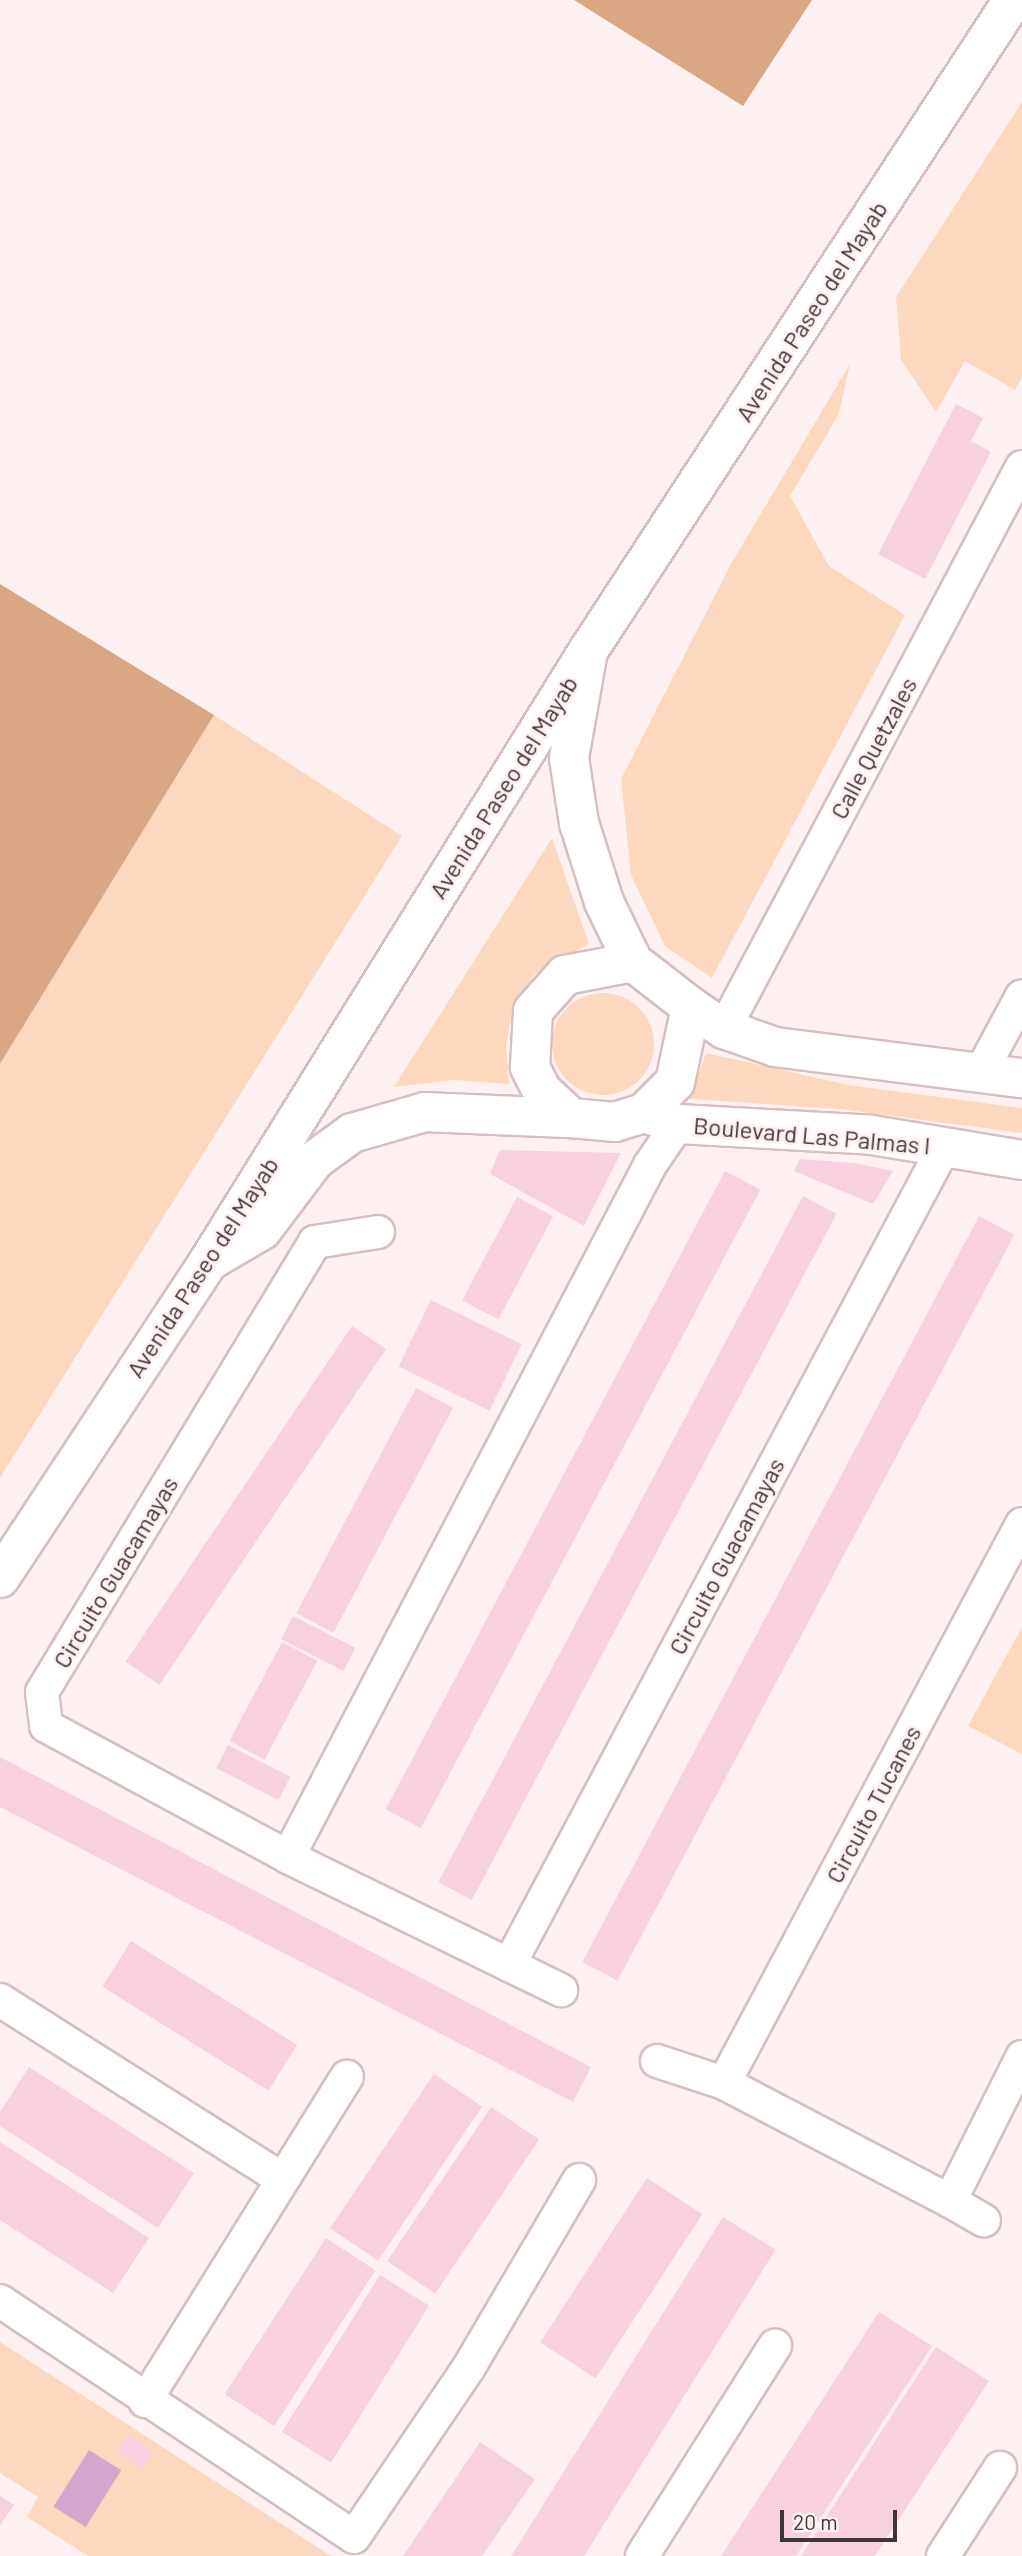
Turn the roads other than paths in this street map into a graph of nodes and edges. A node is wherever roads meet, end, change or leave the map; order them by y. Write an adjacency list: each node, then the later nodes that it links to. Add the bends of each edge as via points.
1 (1013, 0): 3 (street, Avenida Paseo del Mayab)
2 (1022, 467): 7 (street, Calle Quetzales)
3 (588, 651): 4 (street, via 569,758 600,889); 15 (street, Avenida Paseo del Mayab)
4 (633, 962): 6 (street); 10 (street, via 565,975 533,1011 530,1067 542,1091)
5 (1022, 996): 8 (street)
6 (691, 1007): 7 (street); 11 (street, via 675,1082)
7 (724, 1029): 8 (street, via 775,1046)
8 (981, 1072): 9 (street)
9 (1022, 1078)
10 (570, 1118): 11 (street, via 615,1122); 15 (street, via 425,1112 352,1133 315,1160 262,1230)
11 (661, 1119): 12 (street, Boulevard Las Palmas I, via 872,1135); 18 (street, via 650,1165)
12 (944, 1147): 13 (street, Boulevard Las Palmas I); 19 (street, Circuito Guacamayas)
13 (1022, 1160)
14 (378, 1232): 18 (street, Circuito Guacamayas, via 315,1242 42,1692 46,1726)
15 (209, 1261): 17 (street, Avenida Paseo del Mayab)
16 (1022, 1524): 25 (street, Circuito Tucanes)
17 (0, 1578)
18 (288, 1857): 19 (street, Circuito Guacamayas)
19 (509, 1965): 20 (street, Circuito Guacamayas)
20 (561, 1990)
21 (0, 2000): 26 (street)
22 (1022, 2057): 28 (street)
23 (657, 2061): 25 (street)
24 (347, 2077): 26 (street)
25 (723, 2083): 28 (street)
26 (281, 2178): 32 (street)
27 (579, 2180): 32 (street, via 469,2367 354,2537)
28 (950, 2201): 29 (street)
29 (984, 2221)
30 (0, 2301): 32 (street)
31 (775, 2346): 34 (street)
32 (145, 2401)
33 (1000, 2468): 35 (street)
34 (642, 2556)
35 (943, 2556)

